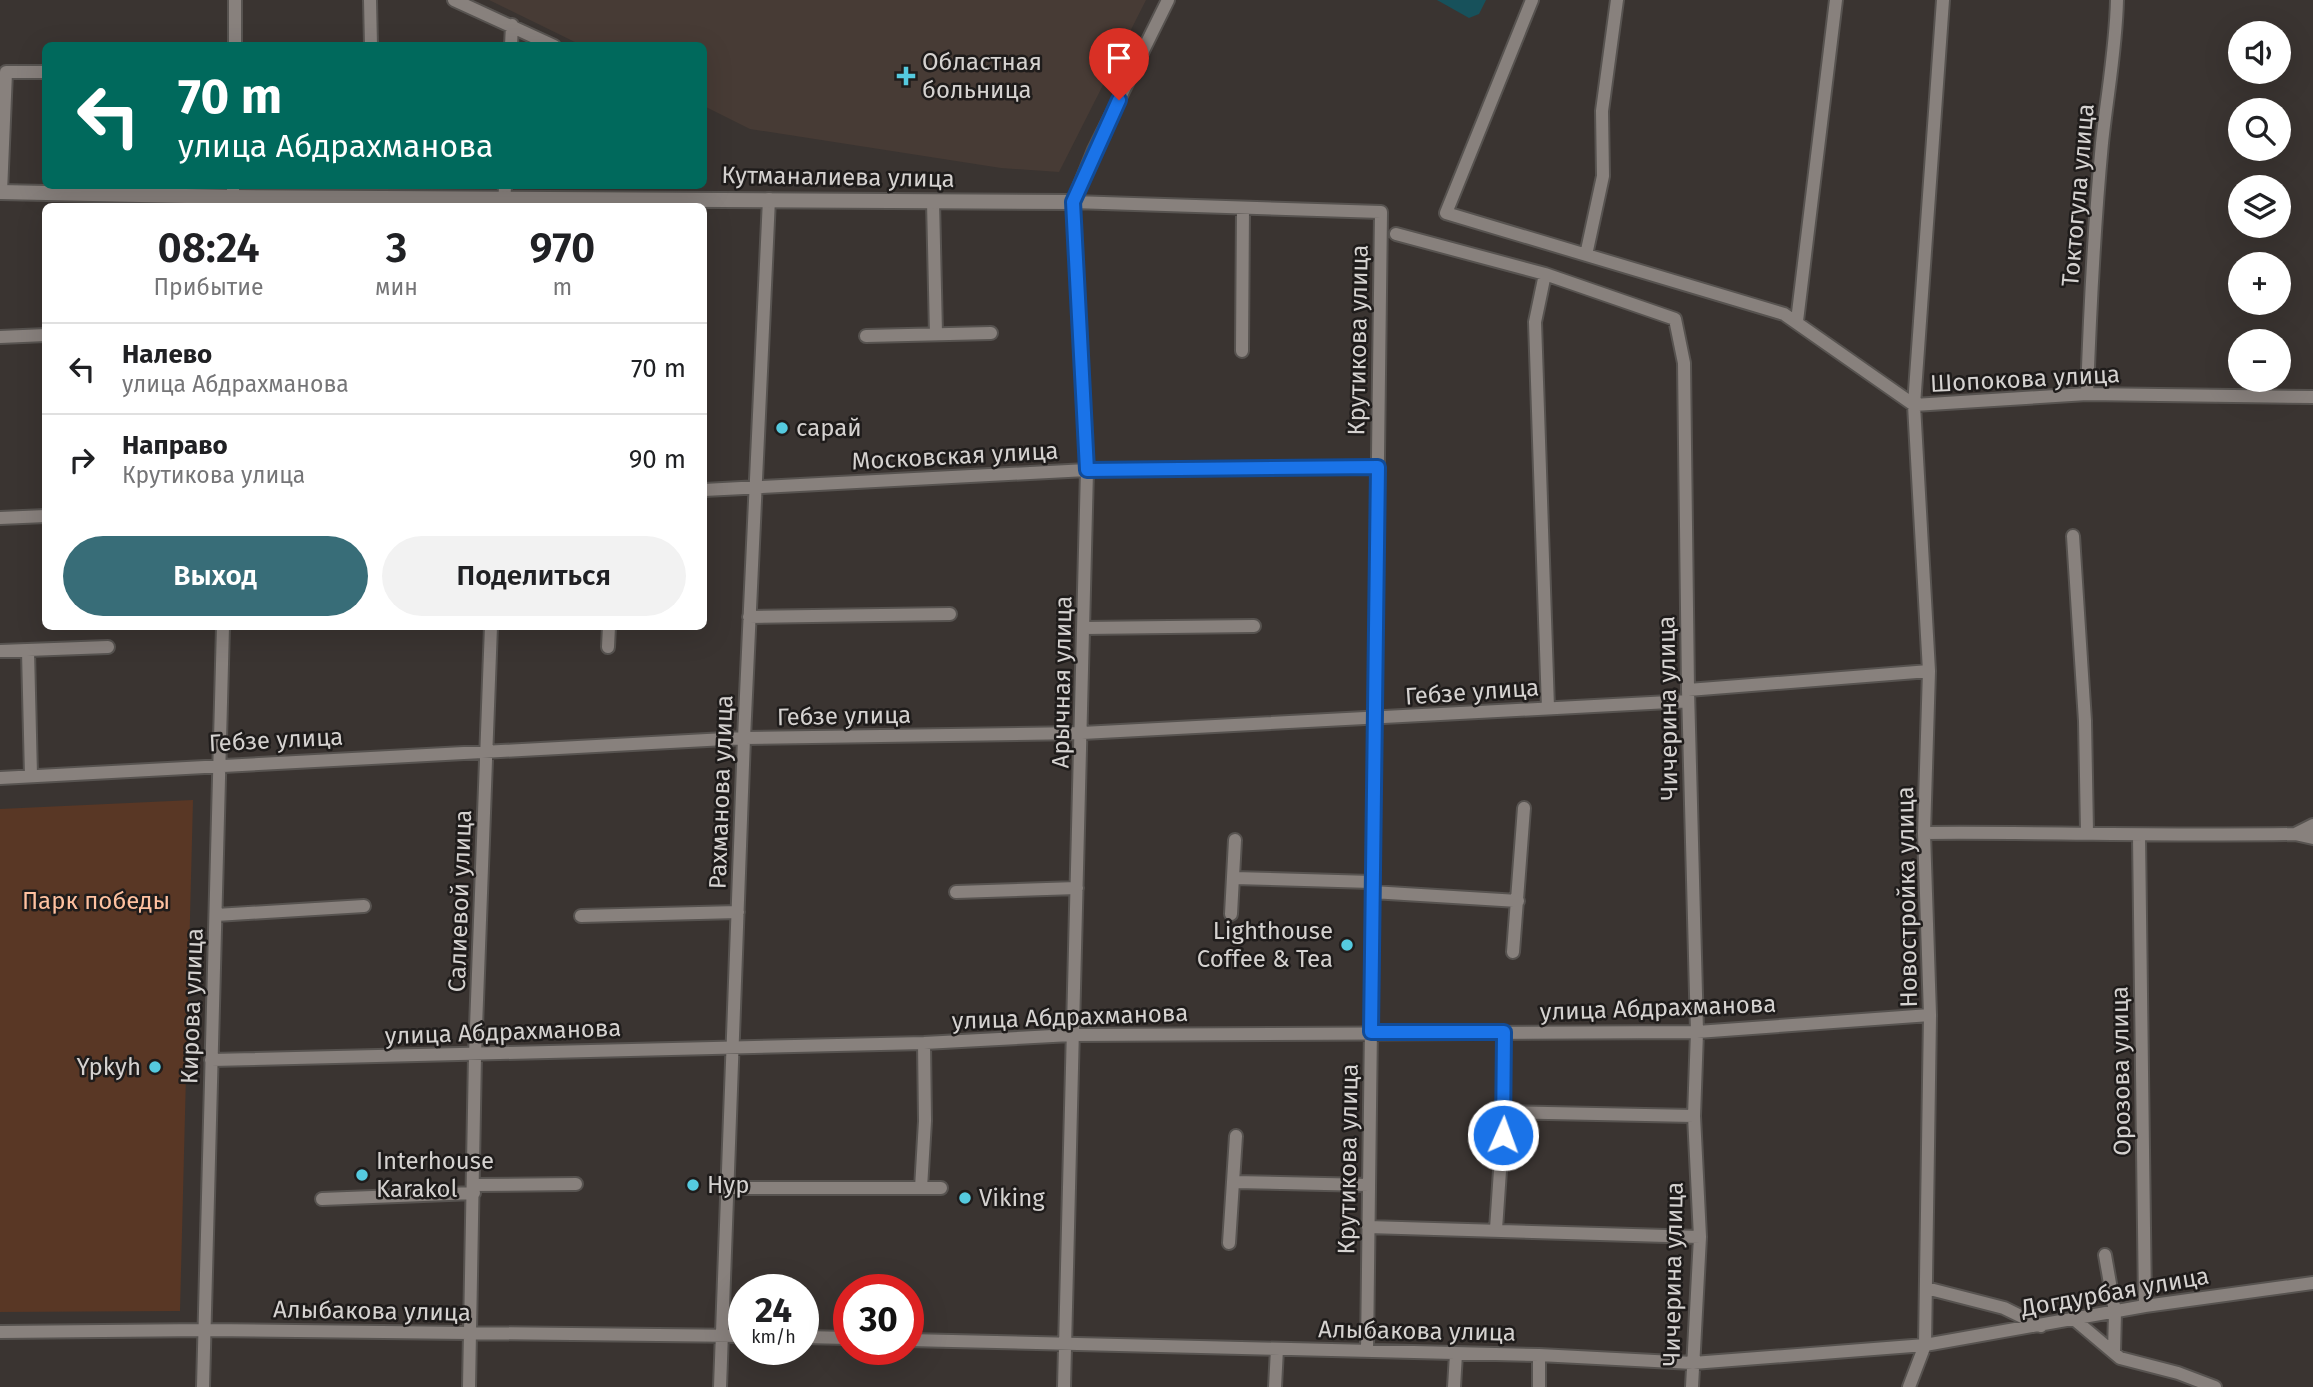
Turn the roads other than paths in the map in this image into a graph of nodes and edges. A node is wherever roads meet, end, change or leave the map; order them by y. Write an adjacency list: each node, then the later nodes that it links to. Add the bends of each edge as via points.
1 (235, 0): 11 (street)
2 (370, 0): 12 (street)
3 (454, 0): 10 (street)
4 (1168, 0): 22 (street, Арычная улица)
5 (1532, 0): 26 (street, Шопокова улица, via 1446,213)
6 (1617, 0): 26 (street, via 1602,111 1603,176)
7 (1836, 0): 28 (street)
8 (1943, 0): 37 (street, Новостройка улица)
9 (2117, 0): 35 (street, Токтогула улица, via 2092,254)
10 (512, 25): 13 (street); 14 (street)
11 (235, 42)
12 (371, 42)
13 (511, 42)
14 (546, 42)
15 (3, 72): 16 (street); 17 (street)
16 (42, 72)
17 (1, 192): 18 (street, Кутманалиева улица)
18 (233, 196): 19 (street, Кутманалиева улица)
19 (504, 196): 20 (street, Кутманалиева улица)
20 (769, 199): 21 (street, Кутманалиева улица); 40 (street, Рахманова улица)
21 (933, 201): 22 (street, Кутманалиева улица); 30 (street)
22 (1073, 202): 23 (street, Кутманалиева улица); 39 (street, Арычная улица)
23 (1243, 208): 24 (street, Кутманалиева улица); 34 (street)
24 (1381, 212): 38 (street, Крутикова улица)
25 (1396, 234): 27 (street, Чичерина улица)
26 (1586, 255): 28 (street, Шопокова улица)
27 (1545, 274): 57 (street, Чичерина улица, via 1675,320 1684,363); 58 (street, via 1535,338)
28 (1797, 321): 37 (street, Шопокова улица)
29 (991, 333): 30 (street)
30 (936, 334): 32 (street)
31 (42, 335): 33 (street)
32 (866, 336)
33 (0, 337)
34 (1242, 351)
35 (2087, 394): 36 (street, Шопокова улица); 37 (street, Шопокова улица)
36 (2313, 397)
37 (1914, 405): 56 (street, Новостройка улица)
38 (1378, 467): 39 (street, Московская улица); 59 (street, Крутикова улица)
39 (1087, 470): 40 (street, Московская улица); 48 (street, Арычная улица)
40 (755, 489): 41 (street, Московская улица); 46 (street, Рахманова улица)
41 (707, 490)
42 (42, 516): 43 (street)
43 (0, 518)
44 (2073, 536): 68 (street)
45 (950, 614): 46 (street)
46 (749, 617): 61 (street, Рахманова улица)
47 (1254, 626): 48 (street)
48 (1084, 628): 60 (street, Арычная улица)
49 (223, 630): 63 (street, Кирова улица)
50 (491, 630): 62 (street, Салиевой улица)
51 (609, 630): 53 (street)
52 (108, 647): 54 (street)
53 (608, 647)
54 (28, 651): 55 (street); 64 (street)
55 (0, 652)
56 (1929, 671): 57 (street, Гебзе улица); 69 (street, Новостройка улица)
57 (1688, 695): 58 (street, Гебзе улица); 88 (street, Чичерина улица)
58 (1548, 708): 59 (street, Гебзе улица)
59 (1374, 719): 60 (street, Гебзе улица); 75 (street, Крутикова улица)
60 (1082, 733): 61 (street, Гебзе улица); 76 (street, Арычная улица)
61 (744, 738): 62 (street, Гебзе улица); 80 (street, Рахманова улица)
62 (487, 750): 63 (street, Гебзе улица); 92 (street, Салиевой улица)
63 (220, 764): 64 (street, Гебзе улица); 82 (street, Кирова улица)
64 (31, 776): 65 (street, Гебзе улица)
65 (0, 778)
66 (1524, 808): 78 (street)
67 (2313, 825): 70 (street)
68 (2087, 832): 69 (street); 71 (street)
69 (1924, 833): 85 (street, Новостройка улица)
70 (2295, 834): 71 (street); 72 (street)
71 (2139, 836): 112 (street, Орозова улица)
72 (2313, 838)
73 (1235, 840): 74 (street)
74 (1234, 878): 75 (street); 81 (street)
75 (1372, 887): 78 (street); 86 (street, Крутикова улица)
76 (1077, 888): 77 (street); 89 (street, Арычная улица)
77 (956, 892)
78 (1518, 901): 84 (street)
79 (363, 906): 82 (street)
80 (738, 912): 83 (street); 91 (street, Рахманова улица)
81 (1231, 914)
82 (216, 915): 93 (street, Кирова улица)
83 (581, 916)
84 (1513, 952)
85 (1930, 1015): 88 (street, улица Абдрахманова); 111 (street, Новостройка улица)
86 (1371, 1032): 87 (street, улица Абдрахманова); 89 (street, улица Абдрахманова); 99 (street, Крутикова улица)
87 (1504, 1032): 88 (street, улица Абдрахманова); 94 (street)
88 (1697, 1032): 95 (street, Чичерина улица)
89 (1071, 1035): 90 (street, улица Абдрахманова); 122 (street, Арычная улица)
90 (924, 1043): 91 (street, улица Абдрахманова); 101 (street)
91 (732, 1046): 92 (street, улица Абдрахманова); 100 (street, Рахманова улица)
92 (475, 1054): 93 (street, улица Абдрахманова); 103 (street, Салиевой улица)
93 (211, 1060): 116 (street, Кирова улица)
94 (1504, 1112): 95 (street); 106 (street)
95 (1694, 1116): 107 (street, Чичерина улица)
96 (1236, 1136): 97 (street)
97 (1234, 1182): 99 (street); 108 (street)
98 (576, 1184): 103 (street)
99 (1369, 1185): 105 (street, Крутикова улица)
100 (727, 1188): 101 (street); 119 (street, Рахманова улица)
101 (921, 1188): 102 (street)
102 (941, 1188)
103 (474, 1189): 104 (street); 118 (street, Салиевой улица)
104 (322, 1199)
105 (1368, 1227): 106 (street); 125 (street, Крутикова улица)
106 (1496, 1229): 107 (street)
107 (1700, 1237): 129 (street, Чичерина улица)
108 (1229, 1243)
109 (2105, 1255): 113 (street)
110 (2313, 1283): 112 (street, Догдурбая улица)
111 (1926, 1288): 115 (street, via 2004,1308); 123 (street, Новостройка улица)
112 (2146, 1306): 113 (street, Догдурбая улица)
113 (2115, 1312): 114 (street, Догдурбая улица); 126 (street)
114 (2075, 1320): 115 (street, Догдурбая улица); 126 (street)
115 (2041, 1326): 123 (street, Догдурбая улица)
116 (206, 1330): 117 (street, Алыбакова улица); 118 (street, Алыбакова улица); 130 (street, Кирова улица)
117 (0, 1332)
118 (470, 1333): 119 (street, Алыбакова улица); 131 (street, Салиевой улица)
119 (722, 1335): 120 (street, Алыбакова улица); 132 (street, Рахманова улица)
120 (728, 1335)
121 (924, 1340): 122 (street, Алыбакова улица)
122 (1063, 1343): 124 (street, Алыбакова улица); 133 (street, Арычная улица)
123 (1925, 1345): 129 (street, Алыбакова улица); 138 (street, Новостройка улица)
124 (1277, 1349): 125 (street, Алыбакова улица); 134 (street)
125 (1367, 1351): 127 (street, Алыбакова улица)
126 (2113, 1352): 139 (street)
127 (1456, 1354): 128 (street, Алыбакова улица); 135 (street)
128 (1539, 1355): 129 (street, Алыбакова улица); 136 (street)
129 (1693, 1363): 137 (street, Чичерина улица)
130 (203, 1387)
131 (469, 1387)
132 (720, 1387)
133 (1064, 1387)
134 (1275, 1387)
135 (1454, 1387)
136 (1539, 1387)
137 (1692, 1387)
138 (1909, 1387)
139 (2215, 1387)

